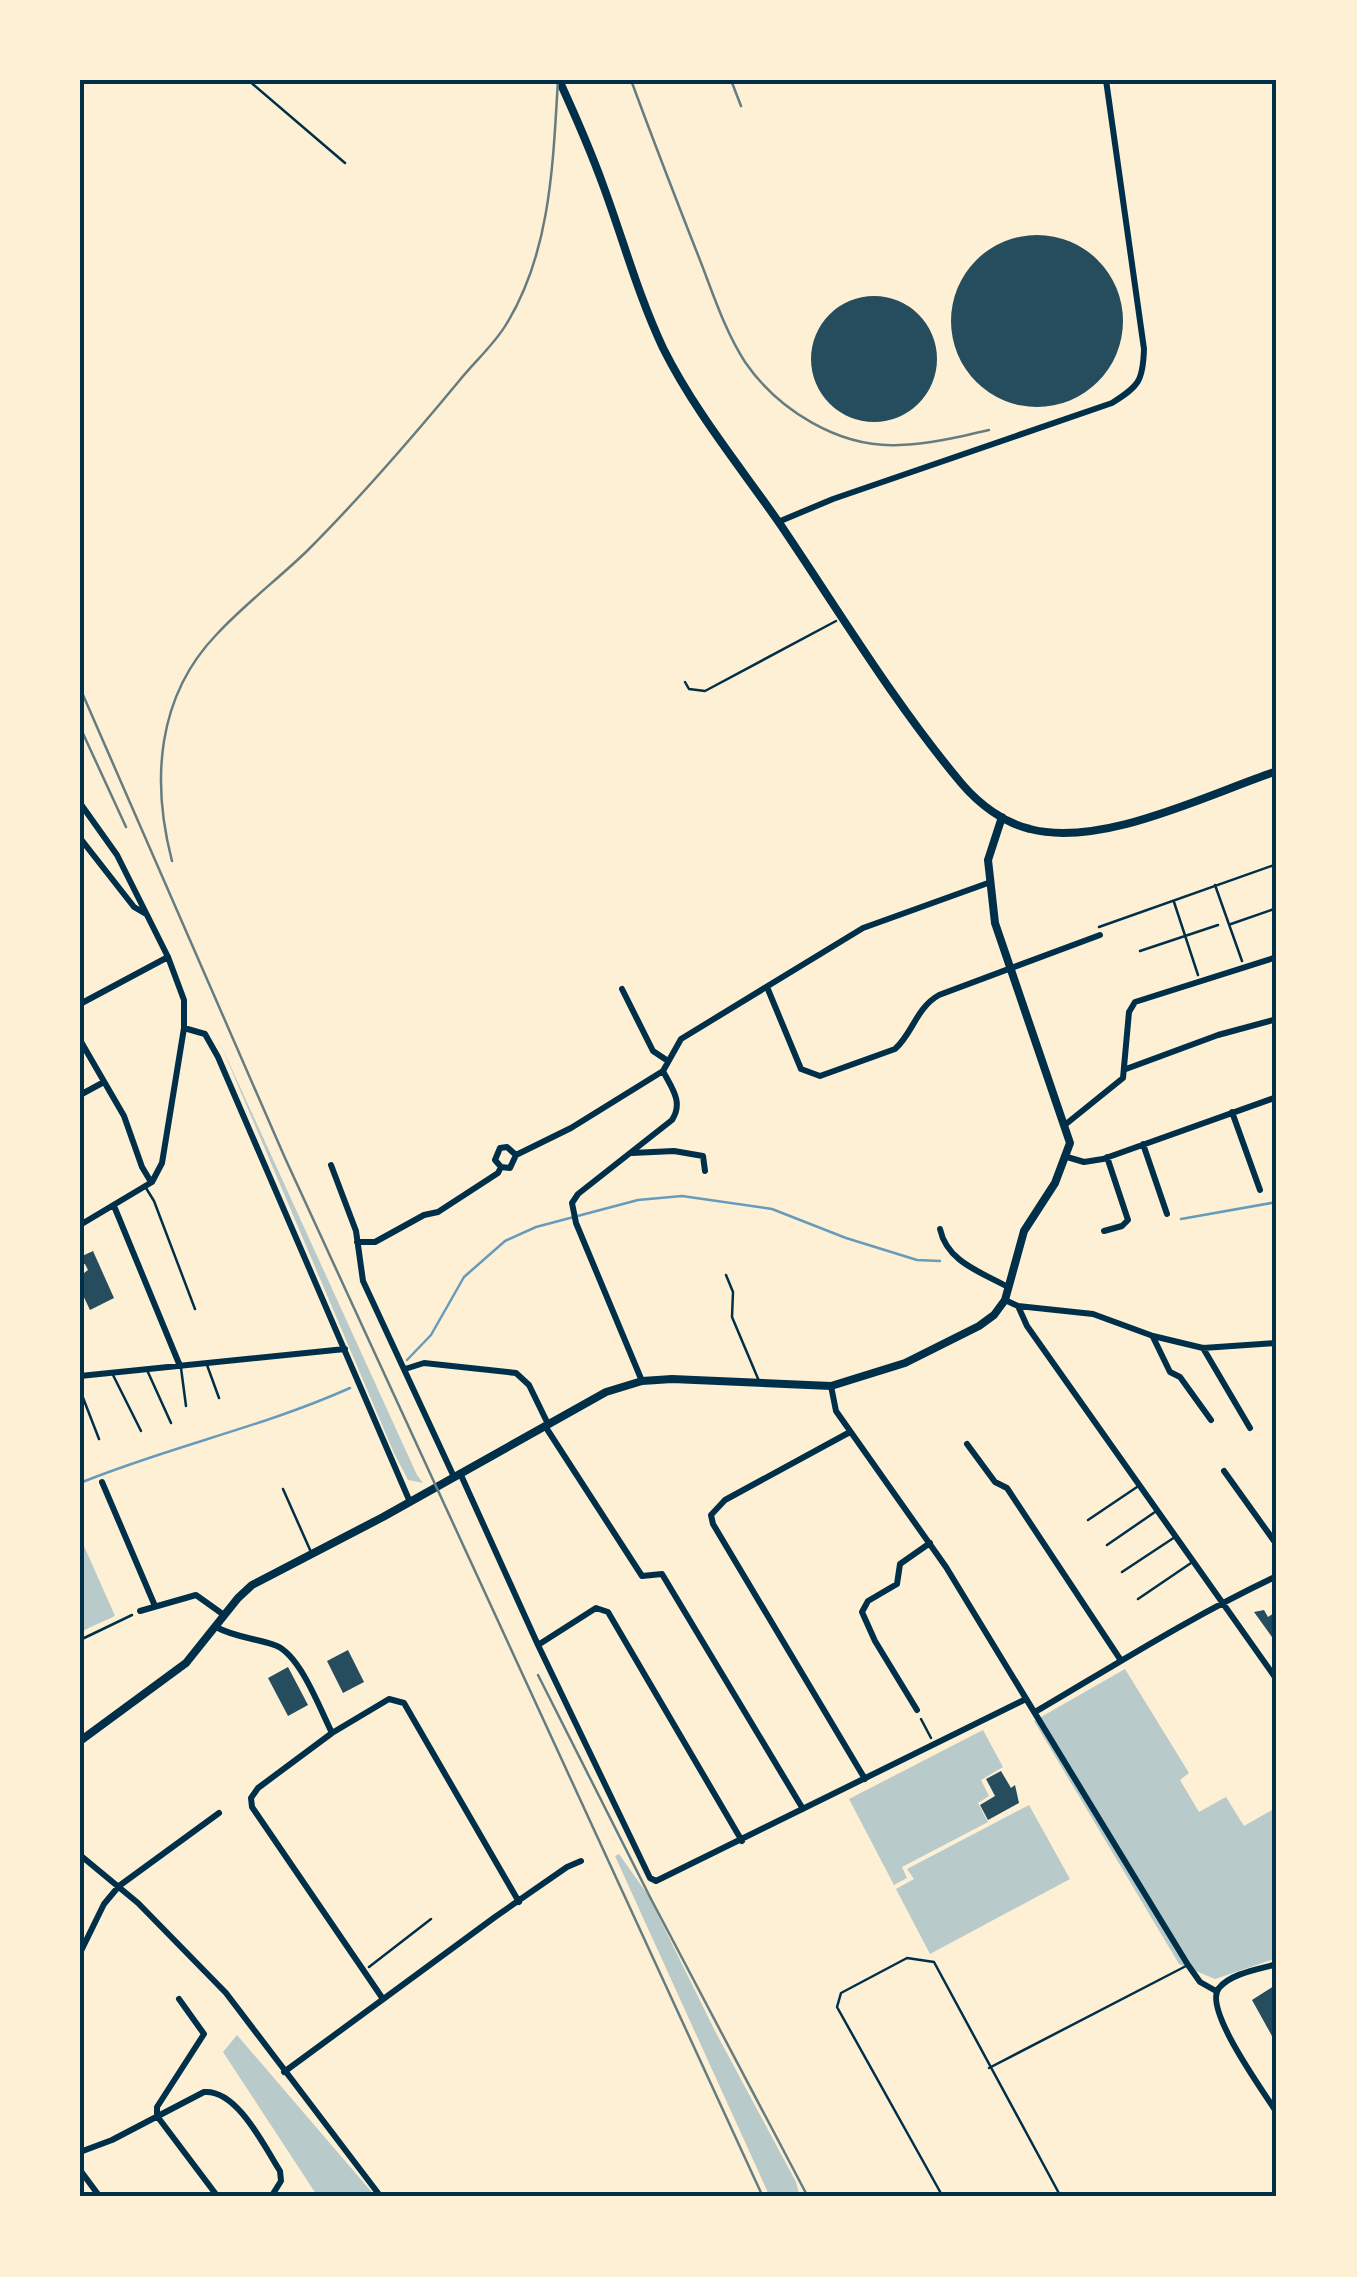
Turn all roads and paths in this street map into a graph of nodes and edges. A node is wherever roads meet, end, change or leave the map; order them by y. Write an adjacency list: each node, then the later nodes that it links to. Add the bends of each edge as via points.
1 (248, 80): 4 (lane)
2 (559, 80): 5 (street, via 662,346 712,434)
3 (1106, 80): 5 (street, via 1144,349 1144,372 1134,389 1112,403)
4 (345, 163)
5 (778, 522): 6 (street)
6 (841, 616): 7 (path, via 705,691); 10 (street, via 963,786)
7 (685, 682)
8 (1277, 771): 10 (street, via 1098,832 1063,835)
9 (80, 803): 17 (street)
10 (1002, 818): 13 (street)
11 (80, 838): 17 (street, via 134,907)
12 (1277, 864): 14 (path)
13 (988, 883): 26 (street); 29 (street, via 863,928)
14 (1215, 885): 15 (path); 19 (path)
15 (1173, 899): 21 (path); 22 (path, via 1114,920)
16 (1277, 908): 19 (path)
17 (148, 914): 25 (street)
18 (1218, 924): 21 (path)
19 (1229, 925): 27 (path)
20 (1100, 935): 22 (street)
21 (1184, 936): 23 (path); 28 (path)
22 (1076, 943): 26 (street)
23 (1140, 950)
24 (1277, 956): 27 (street)
25 (168, 957): 31 (street); 33 (street, via 184,1000)
26 (1008, 967): 29 (street, via 928,1001 895,1050 820,1076 802,1069); 42 (street)
27 (1244, 967): 28 (street)
28 (1200, 982): 36 (street, via 1135,1002)
29 (767, 987): 35 (street, via 681,1040)
30 (622, 989): 35 (street, via 652,1051)
31 (80, 1004)
32 (1277, 1019): 36 (street)
33 (184, 1028): 51 (street, via 165,1149); 67 (street, via 205,1034 218,1057)
34 (80, 1040): 38 (street)
35 (668, 1061): 37 (street)
36 (1126, 1069): 42 (street, via 1118,1084)
37 (663, 1071): 44 (street, via 677,1098 676,1114); 45 (street)
38 (104, 1082): 39 (street); 51 (street)
39 (80, 1095)
40 (1277, 1096): 41 (street)
41 (1232, 1112): 43 (street); 52 (street)
42 (1066, 1124): 47 (street)
43 (1143, 1144): 46 (street); 54 (street)
44 (631, 1153): 50 (street, via 703,1156); 74 (street, via 572,1203)
45 (516, 1155): 49 (street, via 510,1168); 49 (street, via 500,1148 494,1160)
46 (1107, 1157): 47 (street); 57 (street, via 1128,1220)
47 (1067, 1158): 60 (street, via 1024,1231)
48 (332, 1165): 58 (street)
49 (500, 1167): 58 (street, via 438,1212 376,1242)
50 (705, 1171)
51 (148, 1184): 53 (street); 63 (lane)
52 (1260, 1190)
53 (114, 1206): 55 (street); 69 (street)
54 (1167, 1214)
55 (80, 1226)
56 (940, 1229): 60 (street, via 951,1255)
57 (1104, 1231)
58 (357, 1242): 71 (street, via 363,1281)
59 (726, 1275): 75 (lane, via 732,1317)
60 (1008, 1288): 61 (street)
61 (1005, 1300): 62 (street); 76 (street, via 987,1320 948,1342)
62 (1018, 1306): 64 (street, via 1093,1314); 91 (street)
63 (195, 1309)
64 (1152, 1336): 66 (street); 80 (street, via 1170,1372)
65 (1277, 1343): 66 (street)
66 (1202, 1348): 83 (street)
67 (345, 1349): 68 (street); 93 (street)
68 (206, 1364): 69 (street); 78 (lane)
69 (180, 1366): 70 (street); 79 (lane)
70 (147, 1369): 72 (street); 81 (lane)
71 (405, 1370): 82 (street, via 424,1363 516,1374 529,1385); 89 (street)
72 (112, 1372): 73 (street); 84 (lane)
73 (80, 1376)
74 (642, 1381): 75 (street); 82 (street)
75 (760, 1383): 76 (street)
76 (831, 1386): 85 (street)
77 (80, 1390): 86 (lane)
78 (220, 1398)
79 (186, 1406)
80 (1211, 1420)
81 (171, 1423)
82 (546, 1425): 89 (street); 121 (street, via 642,1576 662,1574)
83 (1250, 1428)
84 (140, 1431)
85 (850, 1432): 97 (street); 120 (street, via 725,1500 712,1515)
86 (99, 1439)
87 (967, 1444): 112 (street, via 1007,1488)
88 (1224, 1471): 99 (street)
89 (457, 1475): 93 (street); 111 (street)
90 (102, 1482): 106 (street)
91 (1140, 1485): 94 (street); 95 (lane)
92 (283, 1489): 100 (lane)
93 (410, 1502): 100 (street)
94 (1158, 1510): 96 (street); 98 (lane)
95 (1088, 1520)
96 (1176, 1536): 101 (street); 102 (lane)
97 (930, 1542): 114 (street); 115 (street, via 900,1564 897,1584 862,1612)
98 (1107, 1545)
99 (1277, 1545)
100 (312, 1554): 108 (street, via 252,1585)
101 (1194, 1561): 104 (lane); 105 (street)
102 (1122, 1572)
103 (1277, 1576): 105 (street)
104 (1138, 1599)
105 (1223, 1602): 112 (street); 113 (street)
106 (155, 1606): 107 (street); 108 (street, via 196,1595)
107 (140, 1611): 110 (path)
108 (224, 1615): 109 (street)
109 (216, 1627): 117 (street, via 283,1649); 118 (street, via 186,1663)
110 (80, 1640)
111 (538, 1645): 123 (street, via 603,1608); 123 (street, via 650,1878 661,1881)
112 (1120, 1659): 116 (street)
113 (1277, 1680)
114 (1026, 1699): 116 (street); 119 (street)
115 (917, 1710): 119 (path)
116 (1035, 1712): 131 (street)
117 (332, 1733): 127 (street, via 389,1699 404,1703); 132 (street, via 258,1788 252,1807)
118 (80, 1742)
119 (934, 1744): 120 (street)
120 (865, 1779): 121 (street)
121 (804, 1809): 123 (street)
122 (219, 1812): 126 (street)
123 (742, 1841)
124 (80, 1854): 126 (street)
125 (582, 1861): 127 (street)
126 (118, 1886): 129 (street); 137 (street, via 226,1993)
127 (519, 1902): 135 (street)
128 (431, 1918): 132 (path)
129 (80, 1953)
130 (1277, 1964): 133 (street, via 1232,1978)
131 (1188, 1965): 133 (street); 136 (lane)
132 (364, 1971): 135 (street)
133 (1216, 1991): 138 (street, via 1214,2008)
134 (178, 1999): 139 (street, via 204,2034)
135 (383, 1999): 137 (street)
136 (989, 2068): 146 (lane, via 934,1962 907,1958 838,1999); 147 (lane)
137 (284, 2072): 145 (street)
138 (1277, 2113)
139 (157, 2116): 140 (street); 143 (street); 144 (street, via 204,2092 232,2100 280,2171)
140 (80, 2152)
141 (80, 2170): 142 (street)
142 (100, 2197)
143 (218, 2197)
144 (271, 2197)
145 (381, 2197)
146 (942, 2197)
147 (1061, 2197)

